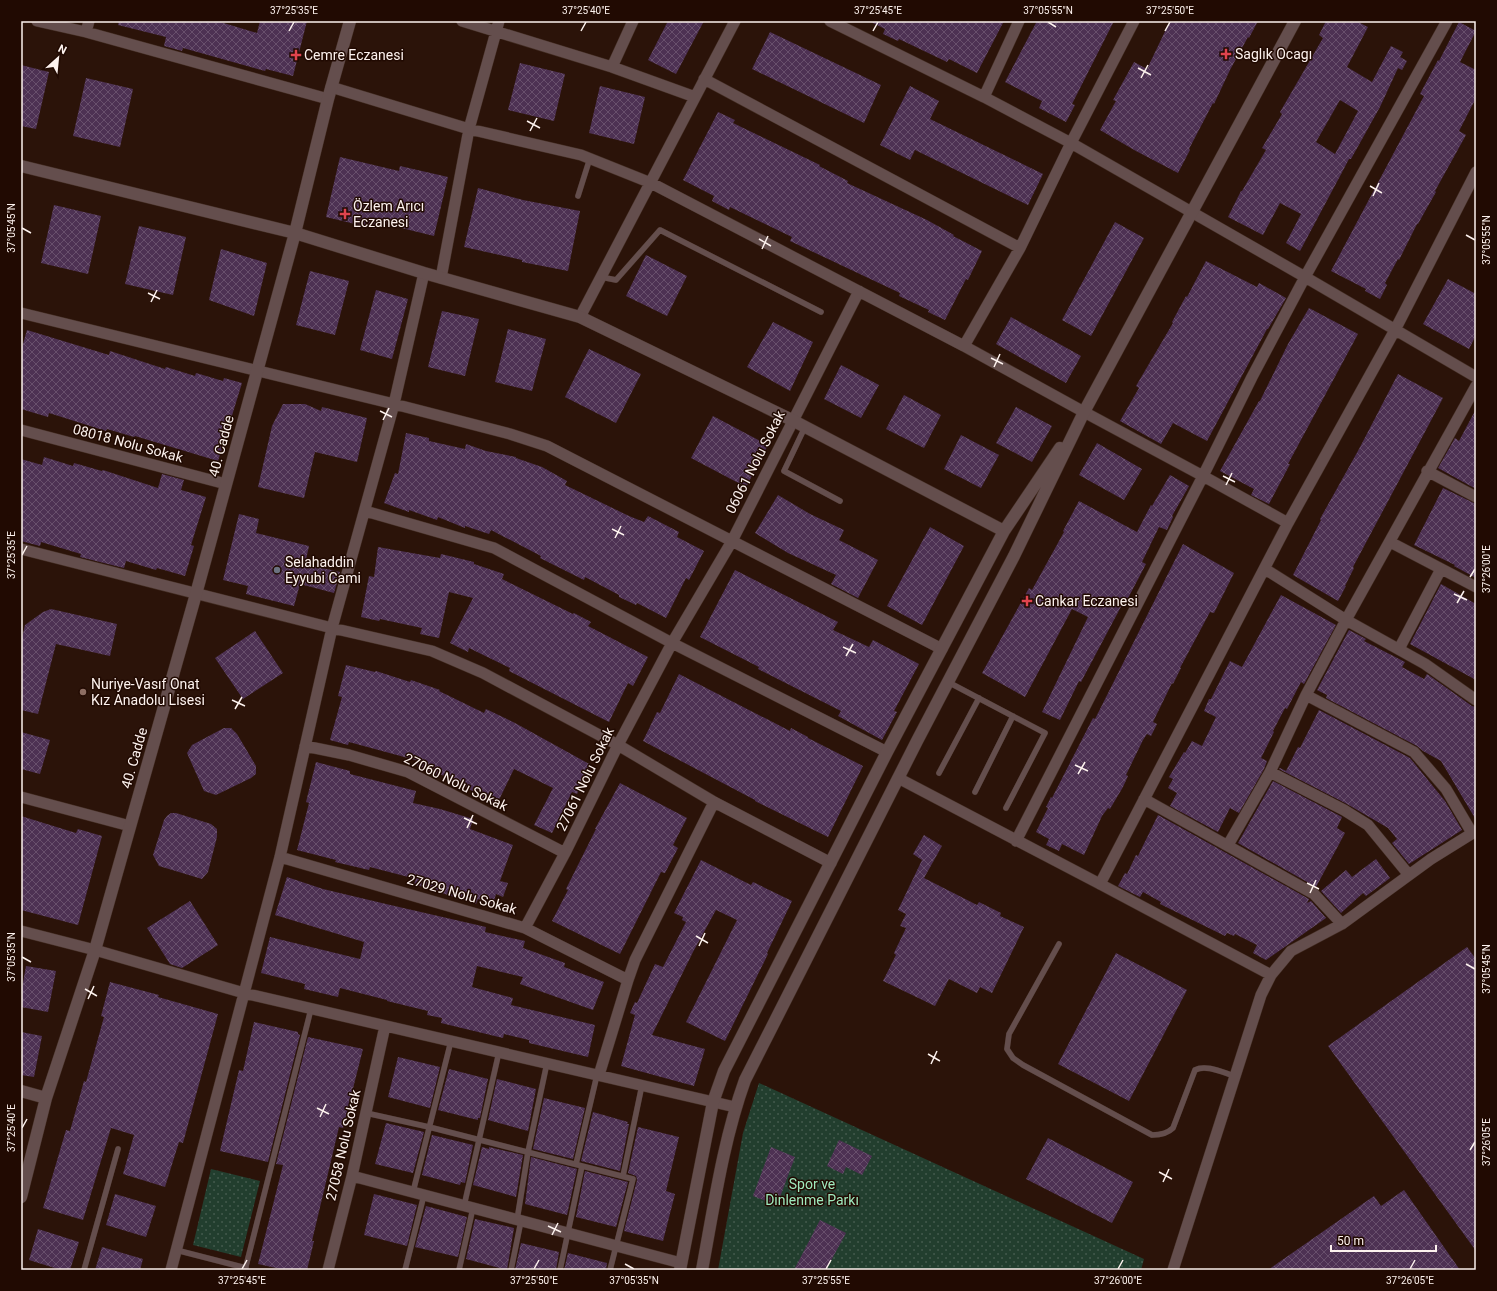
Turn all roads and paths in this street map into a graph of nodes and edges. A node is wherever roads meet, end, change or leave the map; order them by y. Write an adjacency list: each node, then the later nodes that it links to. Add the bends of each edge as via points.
1 (37, 21): 11 (street)
2 (350, 21): 15 (street, 40. Cadde)
3 (462, 21): 12 (street)
4 (633, 21): 13 (street)
5 (735, 21): 14 (street)
6 (830, 21): 17 (street)
7 (1019, 21): 17 (street)
8 (1134, 21): 19 (street)
9 (1295, 21): 25 (street)
10 (1447, 21): 30 (street)
11 (88, 26): 15 (street)
12 (498, 26): 13 (street); 18 (street)
13 (612, 67): 16 (street)
14 (704, 79): 16 (street); 27 (street)
15 (330, 93): 18 (street); 26 (street, 40. Cadde)
16 (694, 97): 23 (street)
17 (984, 97): 19 (street)
18 (470, 129): 20 (street); 31 (street)
19 (1071, 143): 25 (street); 27 (street)
20 (590, 158): 23 (street); 24 (lane)
21 (21, 166): 26 (street)
22 (1476, 172): 36 (street)
23 (651, 183): 29 (street); 32 (street)
24 (578, 196)
25 (1192, 212): 30 (street); 42 (street)
26 (295, 233): 28 (street); 38 (street, 40. Cadde)
27 (1020, 248): 37 (street)
28 (424, 273): 31 (street); 41 (street)
29 (601, 277): 33 (lane, via 616,280 660,230); 35 (street)
30 (1305, 277): 36 (street); 47 (street)
31 (441, 278): 35 (street)
32 (859, 291): 37 (street); 43 (street, 06061 Nolu Sokak)
33 (821, 312)
34 (21, 313): 38 (street)
35 (580, 317): 43 (street)
36 (1395, 330): 39 (street); 52 (street)
37 (964, 346): 42 (street)
38 (257, 372): 41 (street); 48 (street, 40. Cadde)
39 (1476, 377)
40 (1476, 386): 46 (street)
41 (394, 404): 51 (street); 54 (street, via 547,446)
42 (1084, 412): 47 (street); 53 (street); 66 (street, via 1014,556)
43 (792, 420): 44 (street); 54 (street, 06061 Nolu Sokak)
44 (805, 427): 50 (lane, via 784,471); 53 (street)
45 (21, 430): 48 (street, 08018 Nolu Sokak)
46 (1427, 471): 49 (street); 55 (street)
47 (1203, 476): 52 (street); 84 (street)
48 (226, 484): 60 (street, 40. Cadde)
49 (1476, 497)
50 (840, 501)
51 (365, 511): 62 (street); 63 (street, via 494,548)
52 (1288, 523): 57 (street)
53 (1004, 531): 64 (street)
54 (732, 541): 63 (street, 06061 Nolu Sokak); 64 (street)
55 (1390, 542): 58 (street); 61 (street)
56 (21, 549): 60 (street)
57 (1265, 569): 61 (street); 79 (street)
58 (1441, 569): 59 (street); 65 (street)
59 (1476, 587)
60 (196, 594): 62 (street); 82 (street, 40. Cadde)
61 (1346, 620): 65 (street); 67 (street)
62 (332, 628): 71 (street, via 432,651 483,673); 72 (street)
63 (672, 643): 71 (street, 27061 Nolu Sokak); 73 (street)
64 (942, 649): 73 (street)
65 (1399, 649): 69 (street)
66 (948, 682): 68 (lane); 76 (street)
67 (1306, 695): 74 (street); 83 (street, via 1414,752 1446,789)
68 (979, 698): 70 (lane); 75 (lane)
69 (1476, 700)
70 (1013, 716): 77 (lane); 81 (lane, via 1045,733)
71 (618, 745): 80 (street); 86 (street, 27061 Nolu Sokak)
72 (305, 746): 86 (street, 27060 Nolu Sokak, via 349,755 408,772); 87 (street)
73 (886, 752): 88 (street)
74 (1270, 772): 85 (street); 89 (street, via 1368,825)
75 (939, 774)
76 (898, 778): 84 (street); 110 (street, via 745,1080)
77 (975, 792)
78 (21, 797): 82 (street)
79 (1144, 799): 85 (street); 90 (street)
80 (714, 802): 88 (street); 97 (street, via 635,960)
81 (1006, 808)
82 (130, 826): 95 (street, 40. Cadde)
83 (1474, 832): 89 (street)
84 (1016, 841): 90 (street)
85 (1228, 845): 91 (street, via 1314,894)
86 (565, 853): 92 (street, 27061 Nolu Sokak)
87 (280, 857): 92 (street, 27029 Nolu Sokak); 98 (street)
88 (831, 863): 109 (street, via 724,1071)
89 (1409, 875): 91 (street)
90 (1100, 884): 96 (street)
91 (1342, 924): 96 (street, via 1291,951)
92 (525, 928): 97 (street, 27029 Nolu Sokak)
93 (21, 931): 95 (street)
94 (1059, 944): 105 (lane, via 1009,1034 1007,1049 1013,1058 1152,1135 1163,1134 1173,1128 1195,1070 1205,1067)
95 (95, 950): 98 (street); 108 (street, 40. Cadde)
96 (1271, 975): 105 (street, via 1261,995)
97 (628, 980): 104 (street)
98 (244, 993): 99 (street); 126 (street)
99 (311, 1008): 100 (street); 128 (lane)
100 (385, 1026): 101 (street); 111 (street, 27058 Nolu Sokak)
101 (451, 1041): 102 (street); 112 (lane)
102 (499, 1052): 103 (street); 113 (lane)
103 (547, 1063): 104 (street); 115 (lane)
104 (598, 1075): 106 (street); 116 (lane)
105 (1235, 1076): 138 (street)
106 (642, 1085): 109 (street); 118 (lane)
107 (21, 1091): 108 (street)
108 (46, 1098): 121 (street, 40. Cadde)
109 (712, 1102): 110 (street); 127 (street)
110 (735, 1107): 137 (street, via 724,1149)
111 (366, 1113): 112 (lane); 117 (street, 27058 Nolu Sokak)
112 (429, 1127): 113 (lane); 119 (lane)
113 (479, 1139): 115 (lane); 122 (lane)
114 (118, 1149): 129 (lane)
115 (528, 1152): 116 (lane); 123 (lane)
116 (579, 1165): 118 (lane); 124 (lane)
117 (352, 1176): 119 (street); 131 (street, 27058 Nolu Sokak)
118 (623, 1176): 125 (lane, via 633,1179)
119 (413, 1192): 120 (street)
120 (424, 1195): 122 (street); 132 (lane)
121 (21, 1197)
122 (469, 1207): 123 (street); 133 (lane)
123 (519, 1220): 124 (street); 134 (lane)
124 (568, 1233): 125 (street); 135 (lane)
125 (616, 1246): 127 (street); 136 (lane)
126 (176, 1250): 128 (lane); 130 (street)
127 (681, 1267)
128 (245, 1269)
129 (84, 1270)
130 (171, 1270)
131 (328, 1270)
132 (405, 1270)
133 (459, 1270)
134 (511, 1270)
135 (560, 1270)
136 (610, 1270)
137 (702, 1270)
138 (1173, 1270)

